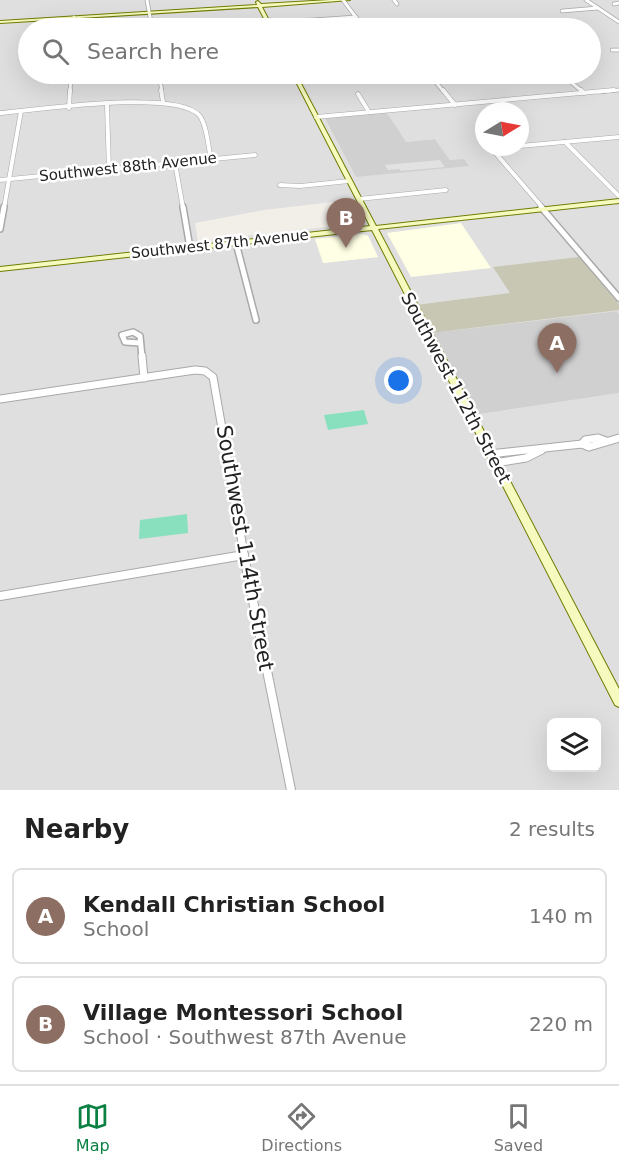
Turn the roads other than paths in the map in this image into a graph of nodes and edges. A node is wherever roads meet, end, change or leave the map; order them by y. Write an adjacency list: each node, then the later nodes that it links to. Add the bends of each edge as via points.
1 (147, 0): 13 (street)
2 (257, 0): 10 (main road)
3 (343, 0): 4 (main road); 10 (main road); 15 (street)
4 (348, 0)
5 (394, 0): 8 (street)
6 (586, 0): 11 (street)
7 (619, 3): 9 (street)
8 (397, 4)
9 (614, 4)
10 (260, 6): 13 (main road); 18 (main road)
11 (599, 8): 12 (street); 22 (street)
12 (562, 11)
13 (149, 13): 14 (main road); 17 (street)
14 (74, 17): 16 (main road)
15 (356, 17): 19 (street)
16 (59, 18)
17 (150, 18)
18 (266, 18)
19 (341, 18)
20 (18, 21): 21 (main road)
21 (0, 22)
22 (619, 22)
23 (612, 50): 24 (street)
24 (619, 50)
25 (70, 84): 36 (street)
26 (160, 84): 33 (street)
27 (299, 84): 40 (main road, Southwest 112th Street)
28 (437, 84): 35 (street)
29 (573, 84): 31 (street)
30 (619, 90): 31 (street)
31 (584, 93): 35 (street)
32 (358, 94): 38 (street)
33 (163, 102): 34 (street); 46 (street, via 187,107 200,115)
34 (107, 105): 36 (street); 48 (street)
35 (455, 105): 38 (street)
36 (69, 108): 37 (street)
37 (21, 111): 39 (street); 49 (street)
38 (369, 112): 40 (street)
39 (0, 113)
40 (316, 117): 51 (main road, Southwest 112th Street)
41 (619, 137): 42 (street)
42 (565, 142): 43 (street); 54 (street)
43 (529, 145)
44 (255, 155): 46 (street, Southwest 88th Avenue)
45 (498, 156): 57 (street)
46 (211, 159): 47 (street, Southwest 88th Avenue)
47 (175, 163): 48 (street, Southwest 88th Avenue); 61 (street)
48 (109, 170): 49 (street, Southwest 88th Avenue)
49 (9, 179): 50 (street, Southwest 88th Avenue); 59 (street)
50 (0, 180)
51 (349, 181): 52 (street); 55 (main road, Southwest 112th Street)
52 (280, 185)
53 (446, 190): 55 (street)
54 (619, 196)
55 (359, 199): 58 (main road, Southwest 112th Street)
56 (619, 201): 57 (main road, Southwest 87th Avenue)
57 (544, 209): 58 (main road, Southwest 87th Avenue); 63 (street)
58 (373, 228): 60 (main road, Southwest 87th Avenue); 70 (main road, Southwest 112th Street)
59 (0, 229)
60 (236, 243): 61 (main road, Southwest 87th Avenue); 64 (street)
61 (190, 248): 62 (main road, Southwest 87th Avenue)
62 (0, 269)
63 (619, 298)
64 (256, 320)
65 (140, 343): 66 (street)
66 (144, 378): 67 (street); 72 (street, Southwest 114th Street, via 199,370 213,377)
67 (0, 399)
68 (619, 438): 69 (street, via 602,445)
69 (542, 450): 70 (street); 71 (street, via 526,458)
70 (490, 454): 71 (main road, Southwest 112th Street)
71 (495, 463): 74 (main road, Southwest 112th Street)
72 (244, 555): 73 (street); 75 (street, Southwest 114th Street)
73 (0, 596)
74 (619, 701)
75 (291, 790)

